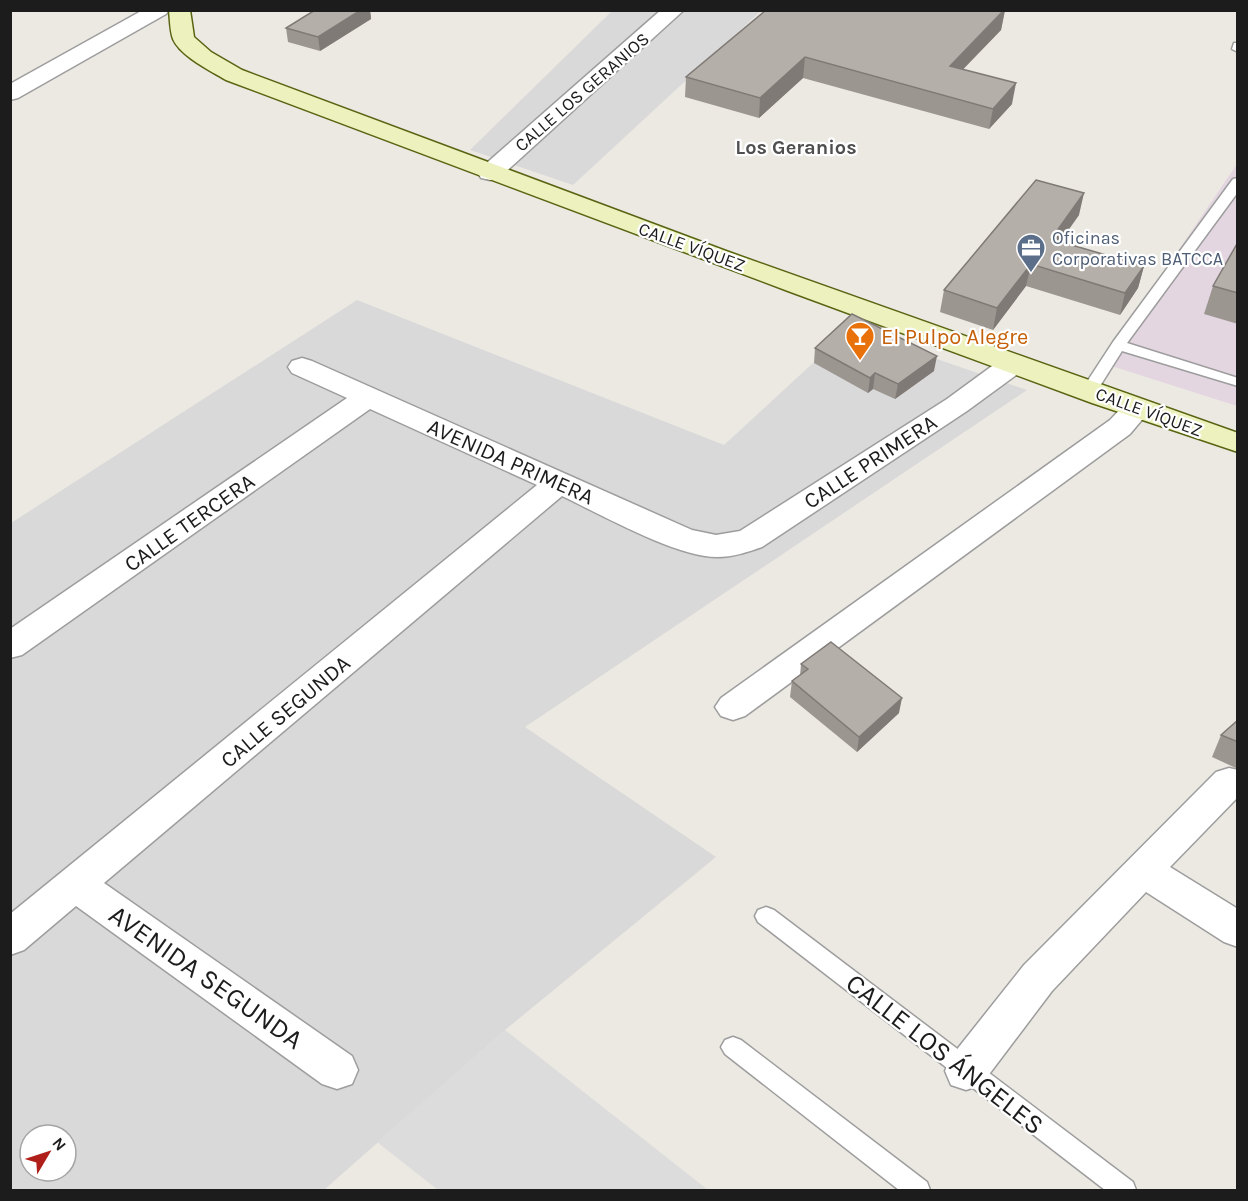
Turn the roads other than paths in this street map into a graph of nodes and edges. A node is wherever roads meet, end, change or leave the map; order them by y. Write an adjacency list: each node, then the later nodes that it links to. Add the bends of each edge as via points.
1 (159, 10): 4 (street)
2 (179, 10): 5 (main road, CALLE VÍQUEZ, via 184,39 203,57 234,75)
3 (674, 10): 5 (street, CALLE LOS GERANIOS)
4 (10, 93)
5 (490, 173): 8 (main road, CALLE VÍQUEZ)
6 (1238, 182): 7 (lane)
7 (1118, 345): 10 (lane); 11 (lane)
8 (1013, 364): 11 (main road, CALLE VÍQUEZ); 16 (street, CALLE PRIMERA, via 751,539)
9 (302, 367): 12 (street, AVENIDA PRIMERA)
10 (1235, 382)
11 (1089, 391): 13 (main road, CALLE VÍQUEZ)
12 (368, 397): 15 (street, AVENIDA PRIMERA); 17 (street, CALLE TERCERA)
13 (1136, 409): 14 (main road, CALLE VÍQUEZ); 18 (street, via 1120,427)
14 (1238, 443)
15 (560, 483): 16 (street, AVENIDA PRIMERA, via 681,538); 21 (street, CALLE SEGUNDA)
16 (722, 548)
17 (10, 646)
18 (733, 707)
19 (1229, 782): 20 (street)
20 (1144, 871): 23 (street); 27 (street, via 1038,978)
21 (75, 884): 24 (street, CALLE SEGUNDA); 26 (street, AVENIDA SEGUNDA)
22 (766, 916): 27 (lane, CALLE LOS ÁNGELES)
23 (1238, 930)
24 (10, 938)
25 (733, 1047): 28 (lane)
26 (337, 1070)
27 (966, 1071): 29 (lane, CALLE LOS ÁNGELES)
28 (918, 1191)
29 (1124, 1191)

